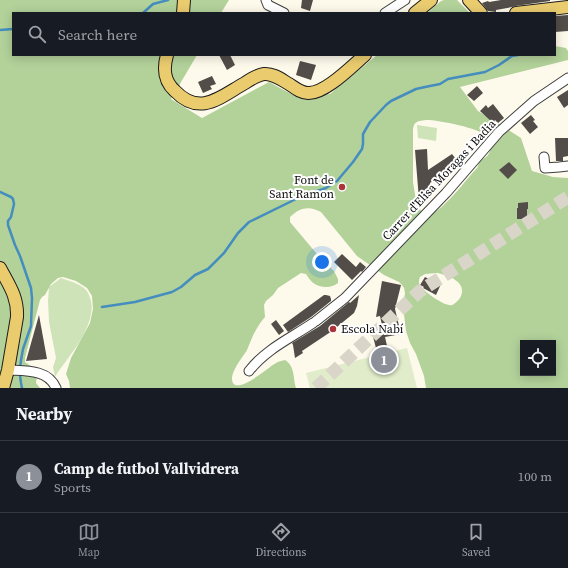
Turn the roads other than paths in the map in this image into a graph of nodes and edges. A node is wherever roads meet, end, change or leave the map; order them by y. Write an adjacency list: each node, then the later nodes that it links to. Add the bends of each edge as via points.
1 (184, 0): 7 (main road)
2 (266, 0): 8 (street, via 268,6)
3 (405, 0): 9 (street)
4 (431, 0): 10 (main road)
5 (470, 0): 11 (main road)
6 (568, 7): 12 (main road)
7 (183, 12)
8 (282, 12)
9 (387, 12)
10 (416, 12)
11 (480, 12)
12 (525, 12)
13 (167, 56): 14 (main road, via 166,80 185,100 200,104 215,100 264,74 278,77 304,93 318,92)
14 (364, 56)
15 (568, 78): 20 (street, Carrer d'Elisa Moragas i Badia, via 534,101 499,132 446,193 345,298 315,322 270,350)
16 (544, 157): 17 (street, via 545,168)
17 (568, 166)
18 (0, 268): 19 (main road, via 11,287 16,304 17,317)
19 (8, 370): 21 (main road); 22 (street, via 45,375)
20 (249, 371)
21 (3, 388)
22 (56, 388)

